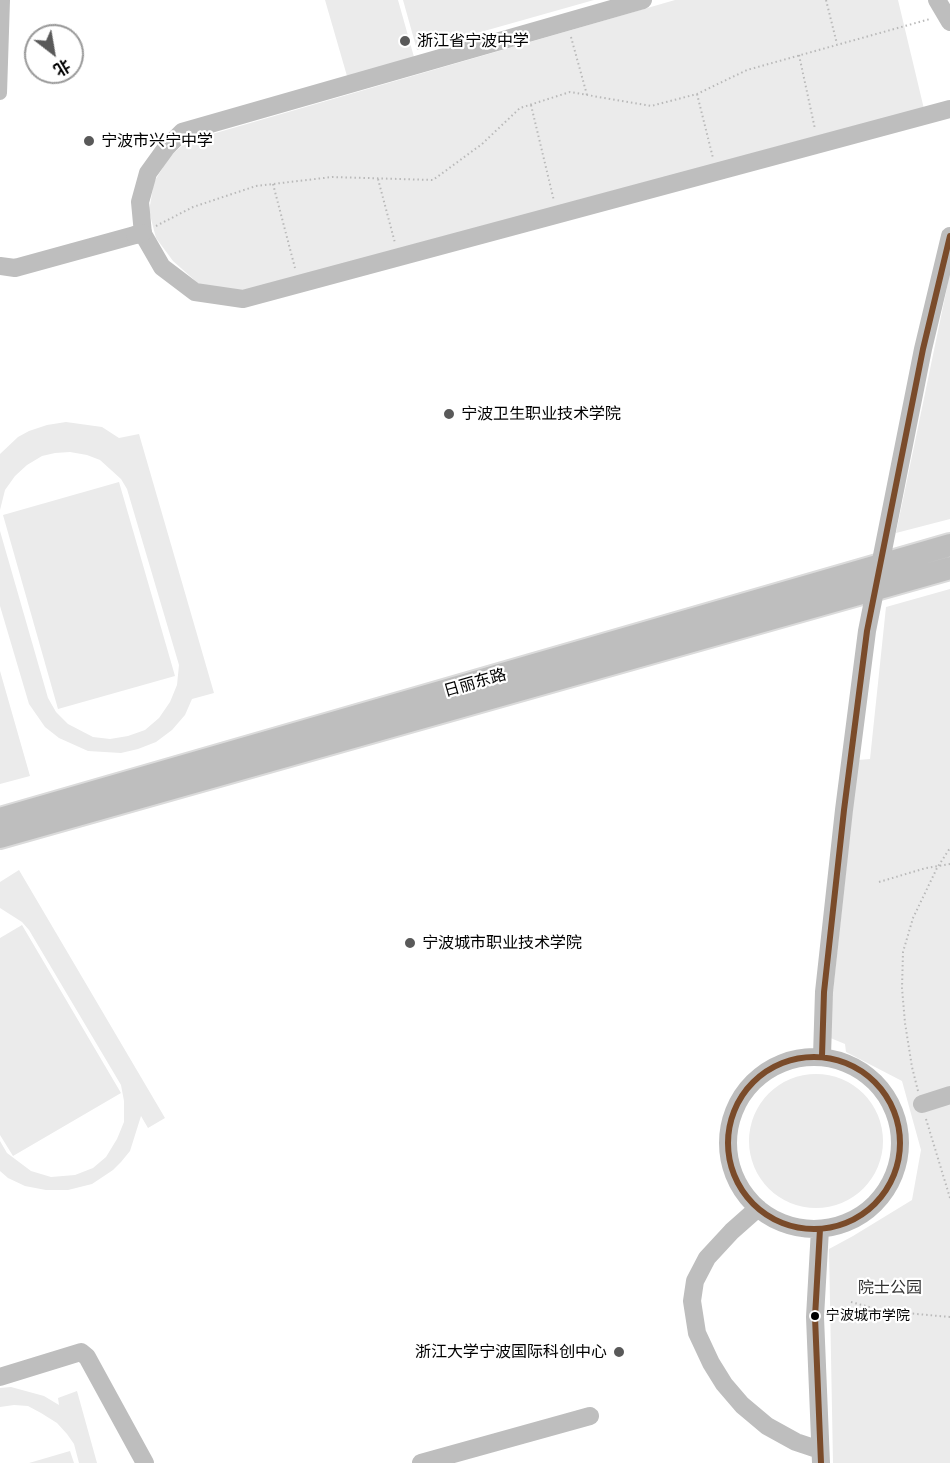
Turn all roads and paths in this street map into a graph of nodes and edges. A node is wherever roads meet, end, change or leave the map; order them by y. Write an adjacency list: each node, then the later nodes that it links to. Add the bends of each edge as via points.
1 (643, 0): 4 (street)
2 (826, 0): 5 (path)
3 (944, 12): 5 (path)
4 (567, 22): 8 (path); 20 (street, via 182,132 148,173 140,201 143,234 162,267 195,292 243,299)
5 (837, 44): 6 (path)
6 (800, 55): 7 (path, via 747,70); 11 (path)
7 (697, 94): 8 (path, via 651,106); 12 (path)
8 (587, 95): 9 (path, via 570,92)
9 (531, 105): 13 (path, via 520,108 482,144 433,180); 15 (path)
10 (950, 109): 11 (street)
11 (818, 145): 12 (street)
12 (716, 172): 15 (street)
13 (378, 179): 14 (path, via 332,177); 18 (path)
14 (273, 184): 16 (path, via 193,207); 20 (path)
15 (558, 215): 18 (street)
16 (139, 234): 19 (street, via 15,268)
17 (950, 236): 22 (street)
18 (398, 257): 20 (street)
19 (0, 266)
20 (299, 284)
21 (950, 545): 22 (main road, 日丽东路)
22 (880, 565): 24 (street); 25 (main road, 日丽东路)
23 (950, 568): 24 (main road, 日丽东路)
24 (875, 590): 26 (main road, 日丽东路); 31 (street, via 842,821 824,992)
25 (0, 819)
26 (0, 837)
27 (950, 848): 29 (path)
28 (950, 864): 29 (path)
29 (938, 866): 30 (path); 33 (path, via 913,918 903,952 905,1023)
30 (879, 882)
31 (822, 1056): 35 (street, via 794,1058 767,1070 746,1089 732,1114 727,1142 731,1170 745,1195); 36 (street, via 853,1065 879,1084 896,1112 901,1143 895,1175 877,1202 851,1221)
32 (950, 1095): 33 (street)
33 (922, 1104): 34 (path)
34 (950, 1198)
35 (758, 1208): 36 (street, via 791,1227); 41 (street, via 707,1258 695,1281 692,1301 697,1334 724,1384 742,1405 767,1426)
36 (820, 1229): 41 (street, via 815,1317)
37 (851, 1302): 38 (path, via 884,1311)
38 (950, 1317)
39 (0, 1377): 42 (street, via 81,1352)
40 (590, 1416): 43 (street)
41 (820, 1456)
42 (145, 1463)
43 (421, 1463)

